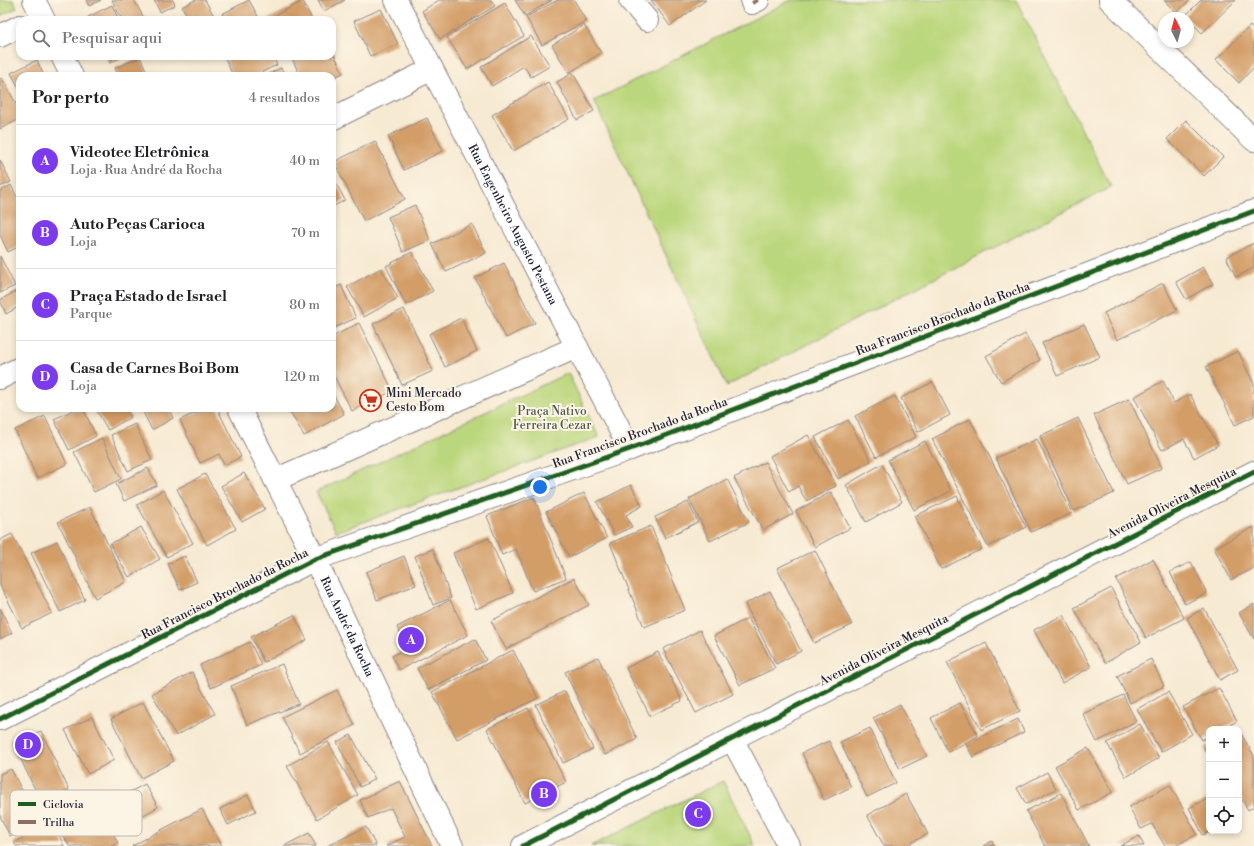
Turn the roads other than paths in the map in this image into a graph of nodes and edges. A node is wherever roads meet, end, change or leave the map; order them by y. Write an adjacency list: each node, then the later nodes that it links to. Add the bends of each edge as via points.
1 (396, 0): 8 (street, Rua Engenheiro Augusto Pestana)
2 (630, 0): 4 (street)
3 (1110, 0): 11 (street)
4 (647, 20)
5 (16, 28): 6 (street)
6 (0, 36)
7 (64, 60): 9 (street)
8 (432, 69): 10 (street); 13 (street, Rua Engenheiro Augusto Pestana)
9 (70, 72)
10 (336, 117)
11 (1254, 140)
12 (1254, 211): 17 (street, Rua Francisco Brochado da Rocha)
13 (577, 347): 17 (street, Rua Engenheiro Augusto Pestana); 19 (street)
14 (16, 370): 15 (street)
15 (0, 378)
16 (241, 412): 19 (street, Rua André da Rocha)
17 (630, 448): 20 (street, Rua Francisco Brochado da Rocha)
18 (1254, 472): 22 (street, Avenida Oliveira Mesquita)
19 (275, 480): 20 (street, Rua André da Rocha)
20 (315, 559): 21 (street, Rua Francisco Brochado da Rocha); 23 (street, Rua André da Rocha)
21 (0, 718)
22 (732, 739): 24 (street, Avenida Oliveira Mesquita); 25 (street)
23 (452, 846)
24 (523, 846)
25 (790, 846)

